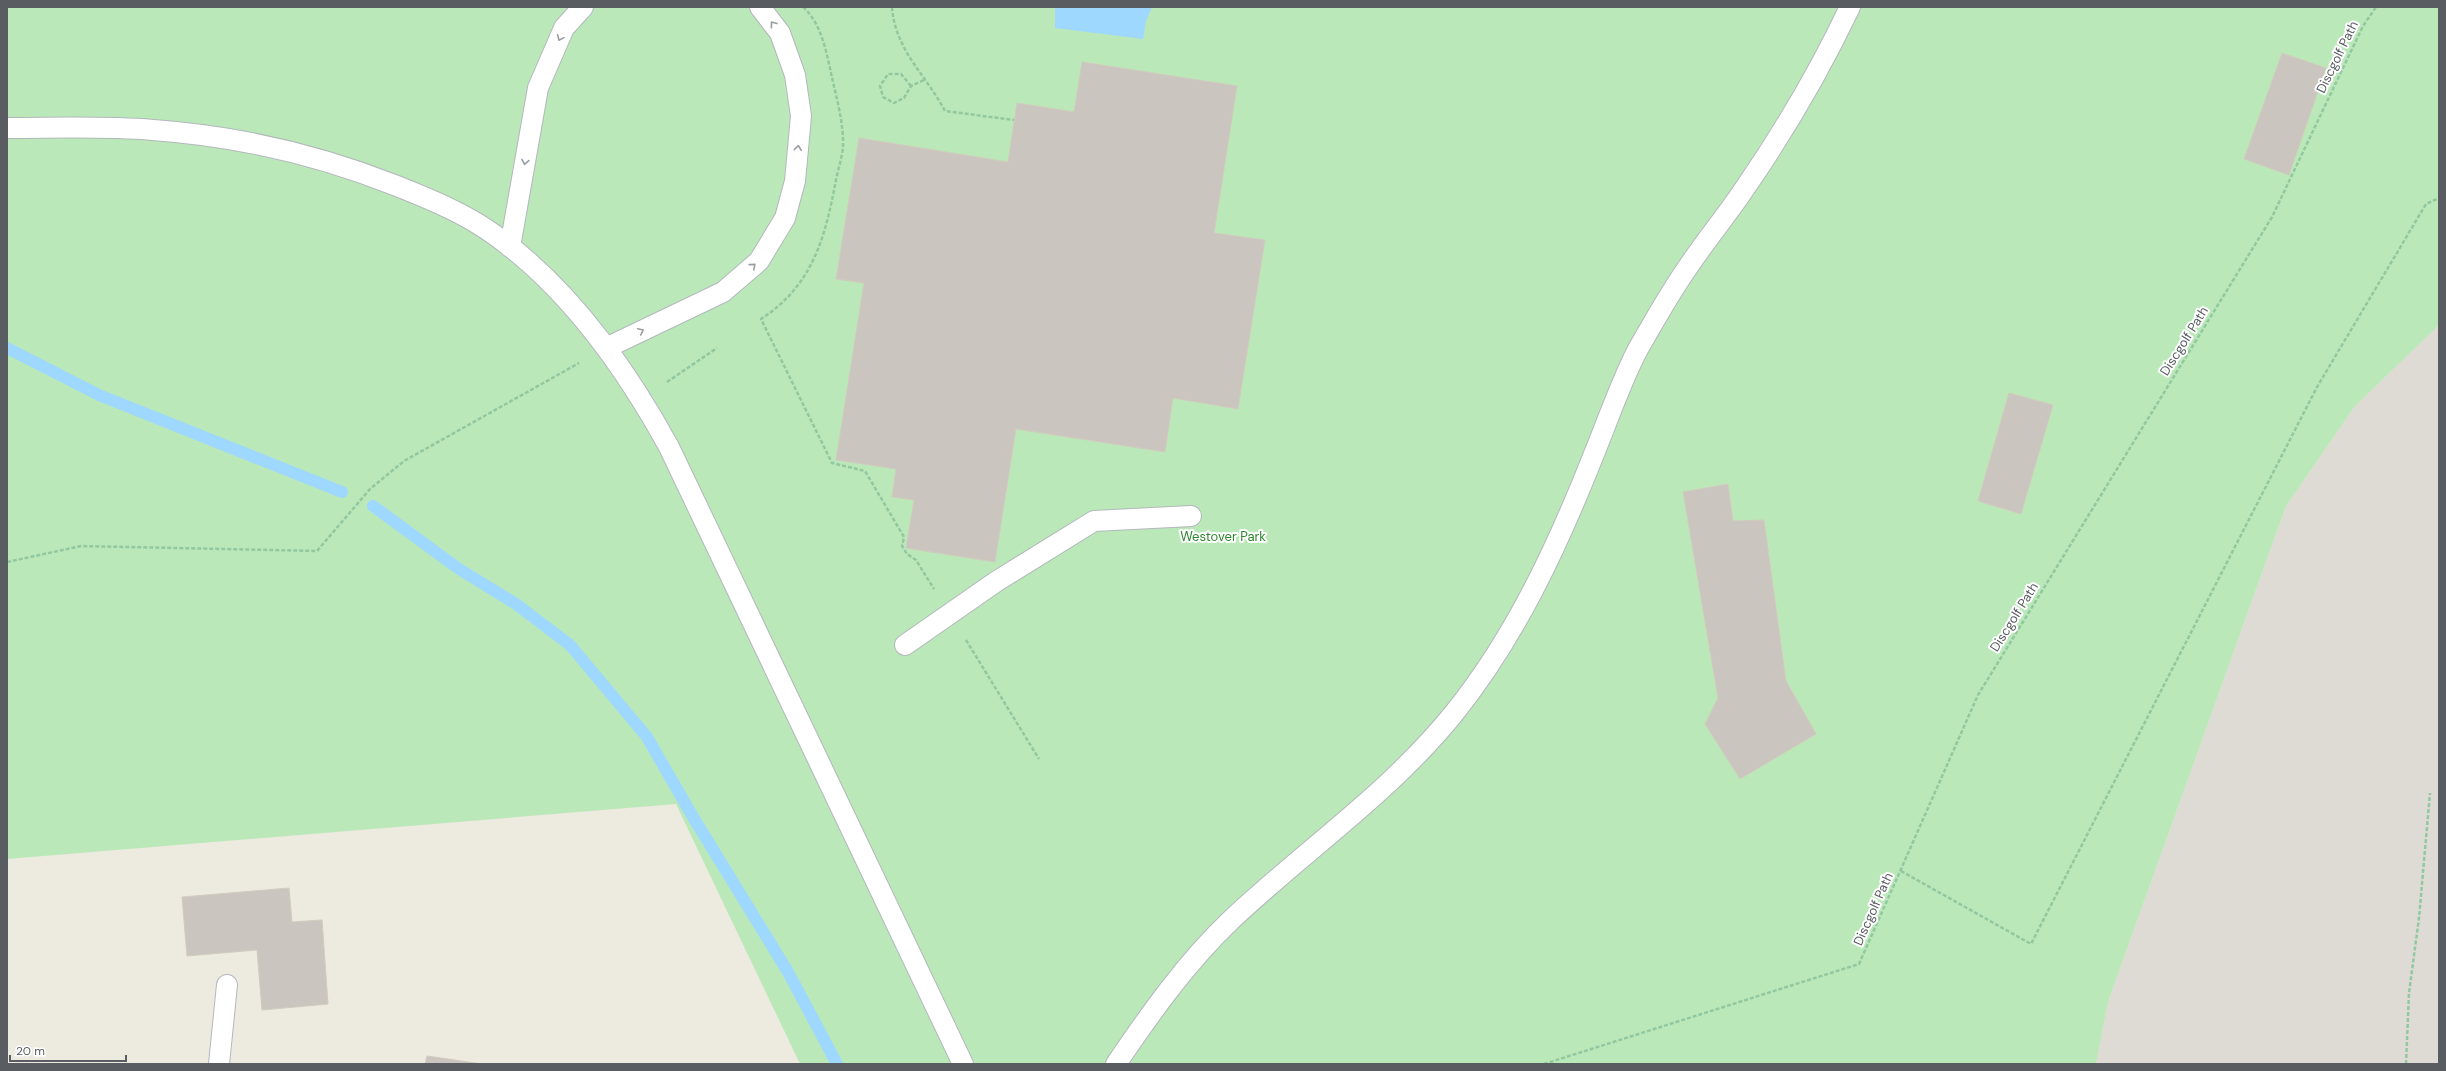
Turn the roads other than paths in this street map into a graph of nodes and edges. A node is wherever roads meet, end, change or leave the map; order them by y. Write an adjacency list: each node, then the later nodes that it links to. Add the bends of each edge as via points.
1 (583, 7): 5 (lane, one-way to 5, via 564,28 538,88)
2 (760, 7): 6 (lane, one-way to 2, via 723,292 760,261 785,218 795,182 801,116 795,75 780,33)
3 (1850, 7): 12 (lane, via 1825,59 1773,146 1655,318 1630,366 1564,527 1529,598 1476,685 1409,764 1371,801 1260,894 1213,938 1157,1006)
4 (7, 128): 5 (lane, via 154,130 274,148 342,166 407,190 486,228)
5 (510, 247): 6 (lane, via 555,288)
6 (606, 348): 11 (lane, via 648,407 677,461)
7 (1191, 516): 8 (lane, via 1094,521 997,581)
8 (905, 645)
9 (226, 985): 10 (lane)
10 (219, 1064)
11 (964, 1064)
12 (1116, 1064)

